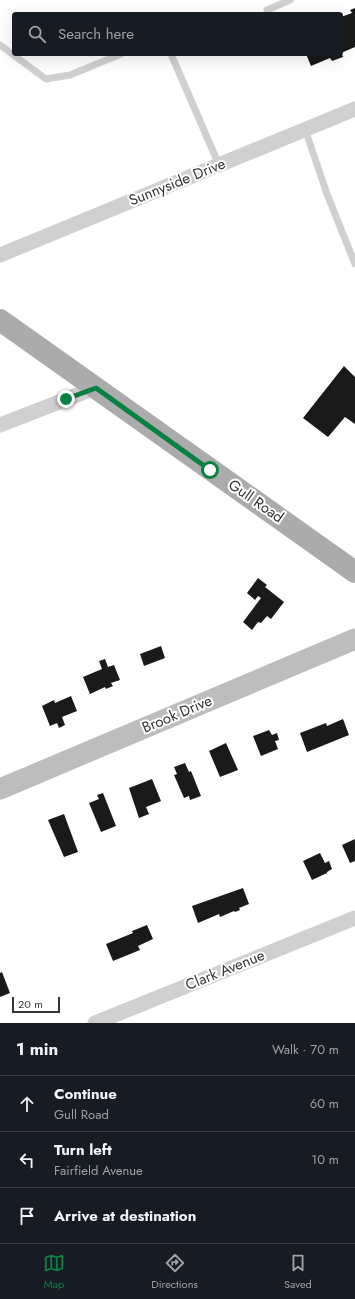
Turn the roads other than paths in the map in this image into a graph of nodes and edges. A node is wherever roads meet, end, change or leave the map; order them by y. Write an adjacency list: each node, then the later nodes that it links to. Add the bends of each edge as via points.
1 (290, 0): 2 (lane)
2 (267, 10)
3 (0, 45): 4 (lane)
4 (12, 54)
5 (15, 56): 6 (lane, via 46,79 70,75)
6 (116, 56)
7 (172, 56): 10 (lane)
8 (355, 109): 9 (street, Sunnyside Drive)
9 (305, 129): 10 (street, Sunnyside Drive); 12 (lane)
10 (219, 165): 11 (street, Sunnyside Drive)
11 (0, 255)
12 (355, 264)
13 (0, 320): 14 (main road, Gull Road)
14 (96, 388): 15 (street); 16 (main road, Gull Road)
15 (0, 425)
16 (355, 572)
17 (355, 639): 18 (street, Brook Drive)
18 (0, 789)
19 (355, 918): 20 (street, Clark Avenue)
20 (95, 1023)

